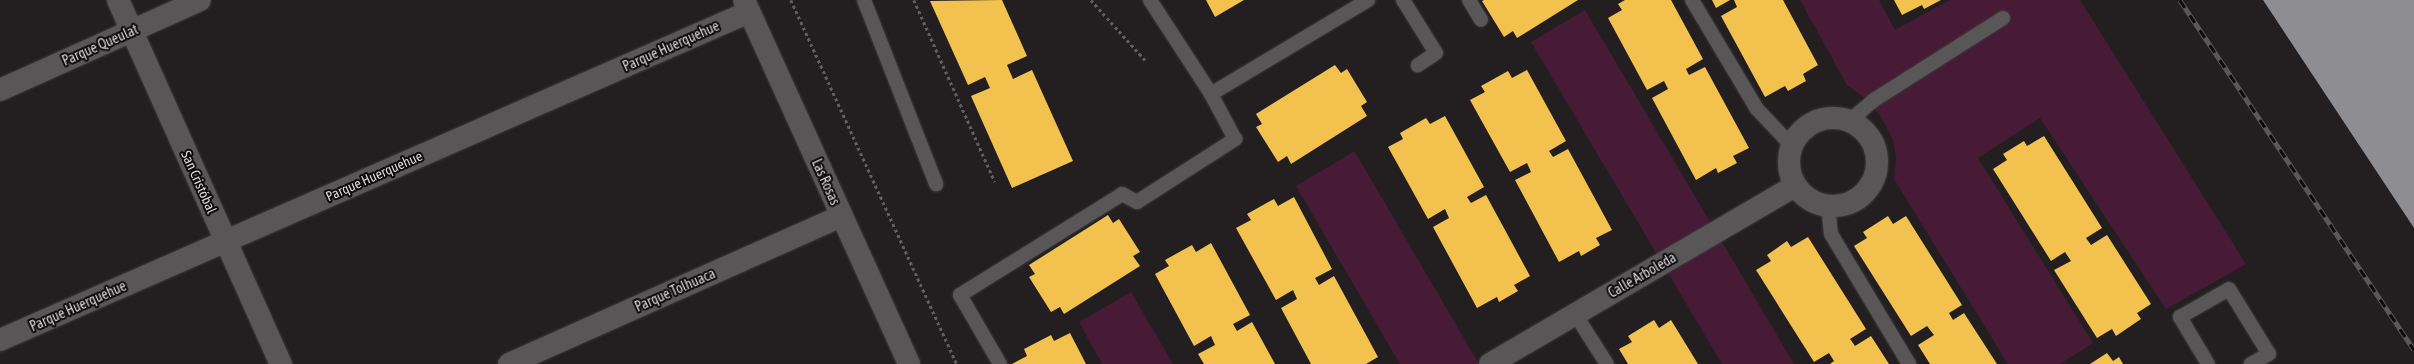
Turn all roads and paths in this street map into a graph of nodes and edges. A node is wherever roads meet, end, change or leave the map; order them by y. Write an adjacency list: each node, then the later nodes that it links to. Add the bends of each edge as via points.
1 (118, 0): 15 (street, San Cristóbal)
2 (200, 0): 15 (street, Parque Queulat)
3 (791, 0): 33 (path)
4 (864, 0): 23 (lane)
5 (914, 0): 22 (path)
6 (1091, 0): 16 (path)
7 (1150, 0): 19 (lane)
8 (1368, 0): 19 (lane)
9 (1403, 0): 17 (lane, via 1436,53)
10 (1469, 0): 14 (lane)
11 (1692, 0): 21 (lane, via 1757,109)
12 (746, 6): 26 (street, Las Rosas); 27 (street, Parque Huerquehue)
13 (2003, 18): 20 (lane, via 1874,100)
14 (1481, 20)
15 (132, 31): 18 (street, Parque Queulat); 27 (street, San Cristóbal)
16 (1145, 60)
17 (1418, 65)
18 (0, 90)
19 (1210, 94): 34 (lane, via 1235,139 1137,202 1122,194 960,295)
20 (1849, 121): 21 (street, via 1834,118 1811,123 1800,133); 25 (street, via 1865,132 1874,144 1877,156 1876,172 1870,186 1858,199 1843,205)
21 (1792, 146): 24 (street, via 1788,161)
22 (995, 182)
23 (936, 184)
24 (1795, 186): 25 (street, via 1806,197); 28 (street, Calle Arboleda)
25 (1828, 206): 37 (lane, via 1831,234)
26 (842, 216): 31 (street, Parque Tolhuaca); 32 (street, Las Rosas)
27 (226, 241): 29 (street, Parque Huerquehue); 30 (street, San Cristóbal)
28 (1575, 314): 35 (street, Calle Arboleda); 36 (lane)
29 (0, 340)
30 (281, 364)
31 (509, 364)
32 (909, 364)
33 (957, 364)
34 (1000, 364)
35 (1490, 364)
36 (1607, 364)
37 (1908, 364)
38 (2208, 364): 39 (lane, via 2180,317 2229,289 2269,354)
39 (2250, 364)

